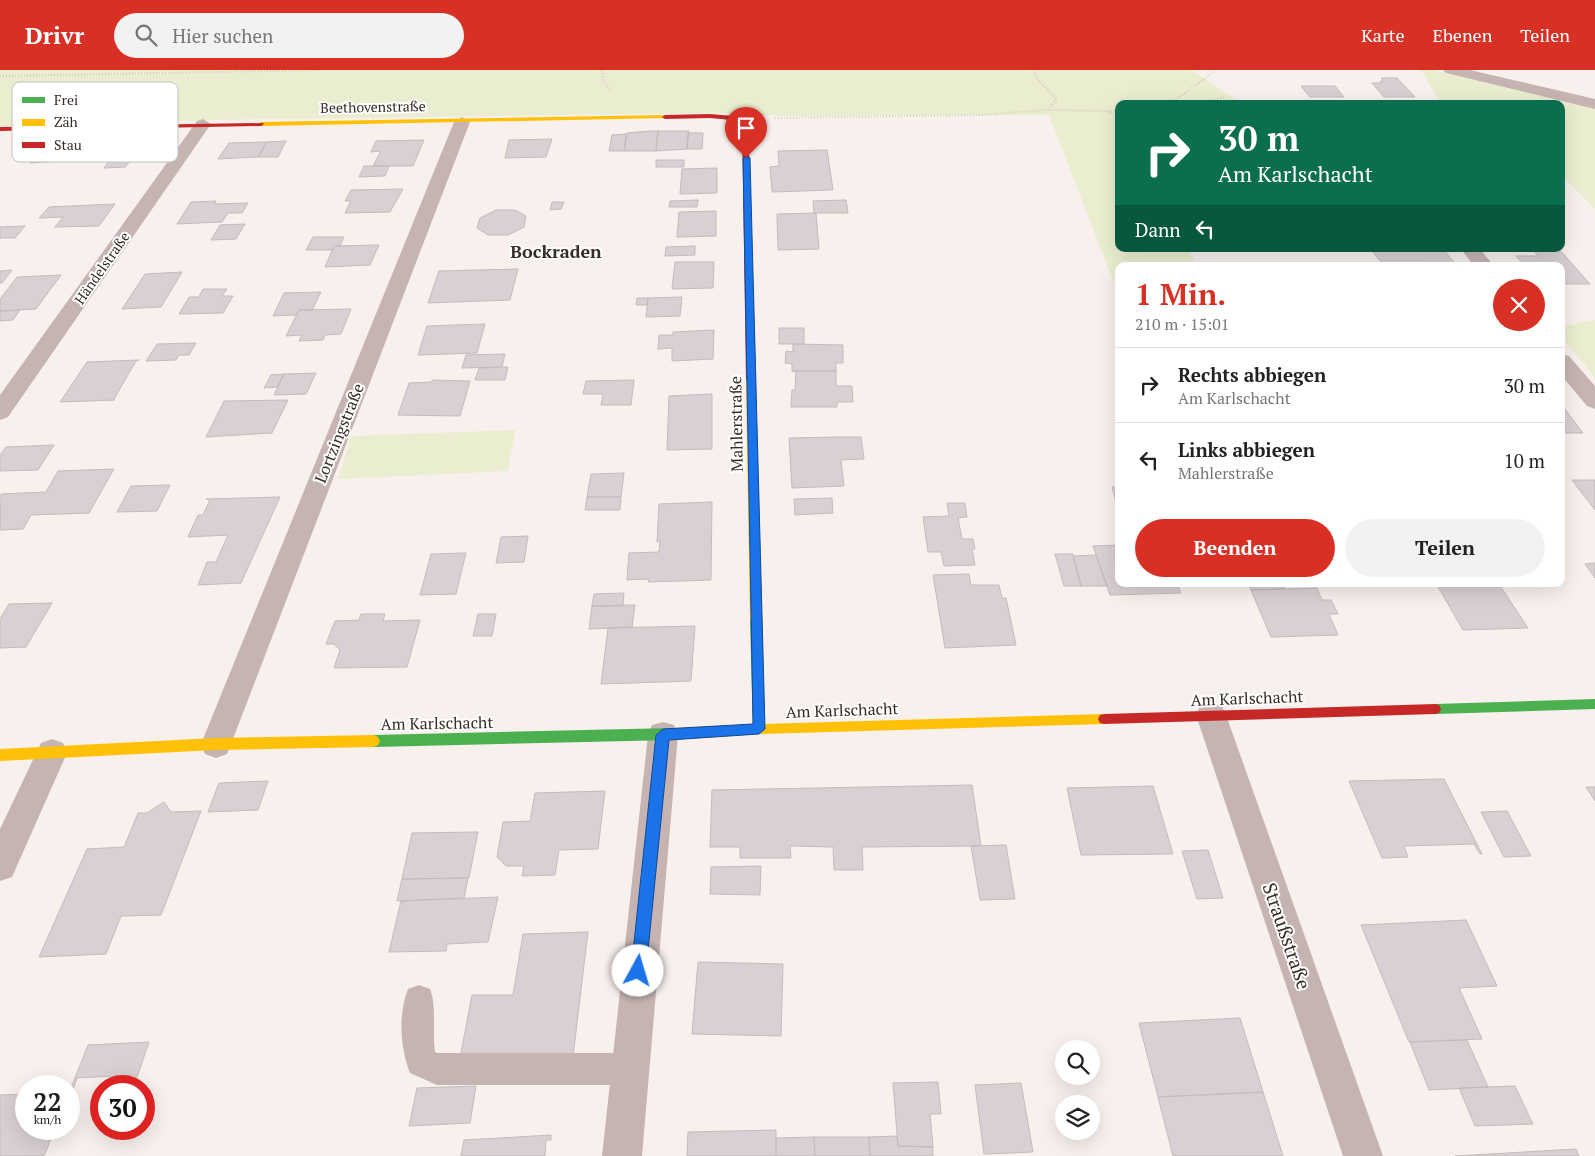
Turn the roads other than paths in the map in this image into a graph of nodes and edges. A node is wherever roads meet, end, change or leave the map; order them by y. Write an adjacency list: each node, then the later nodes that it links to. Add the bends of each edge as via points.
1 (1451, 70): 2 (street)
2 (1595, 104)
3 (745, 119): 4 (street, Beethovenstraße, via 710,116); 16 (street, Mahlerstraße)
4 (462, 122): 5 (street, Beethovenstraße); 18 (street, Lortzingstraße)
5 (203, 124): 6 (street, Beethovenstraße); 7 (street, Händelstraße)
6 (178, 125)
7 (178, 159)
8 (176, 162): 13 (street, Händelstraße)
9 (1472, 252): 10 (street)
10 (1481, 262)
11 (1565, 365): 12 (street)
12 (1595, 401)
13 (0, 412)
14 (1595, 704): 15 (street, Am Karlschacht)
15 (1211, 715): 16 (street, Am Karlschacht); 25 (street, Straußstraße)
16 (759, 729): 17 (street, Am Karlschacht)
17 (663, 735): 18 (street, Am Karlschacht); 23 (street)
18 (216, 744): 19 (street, Am Karlschacht)
19 (52, 753): 20 (street, Am Karlschacht); 21 (street)
20 (0, 754)
21 (0, 866)
22 (419, 1000): 23 (lane, via 417,1032 421,1062 437,1069)
23 (628, 1070): 24 (street)
24 (622, 1156)
25 (1362, 1156)

